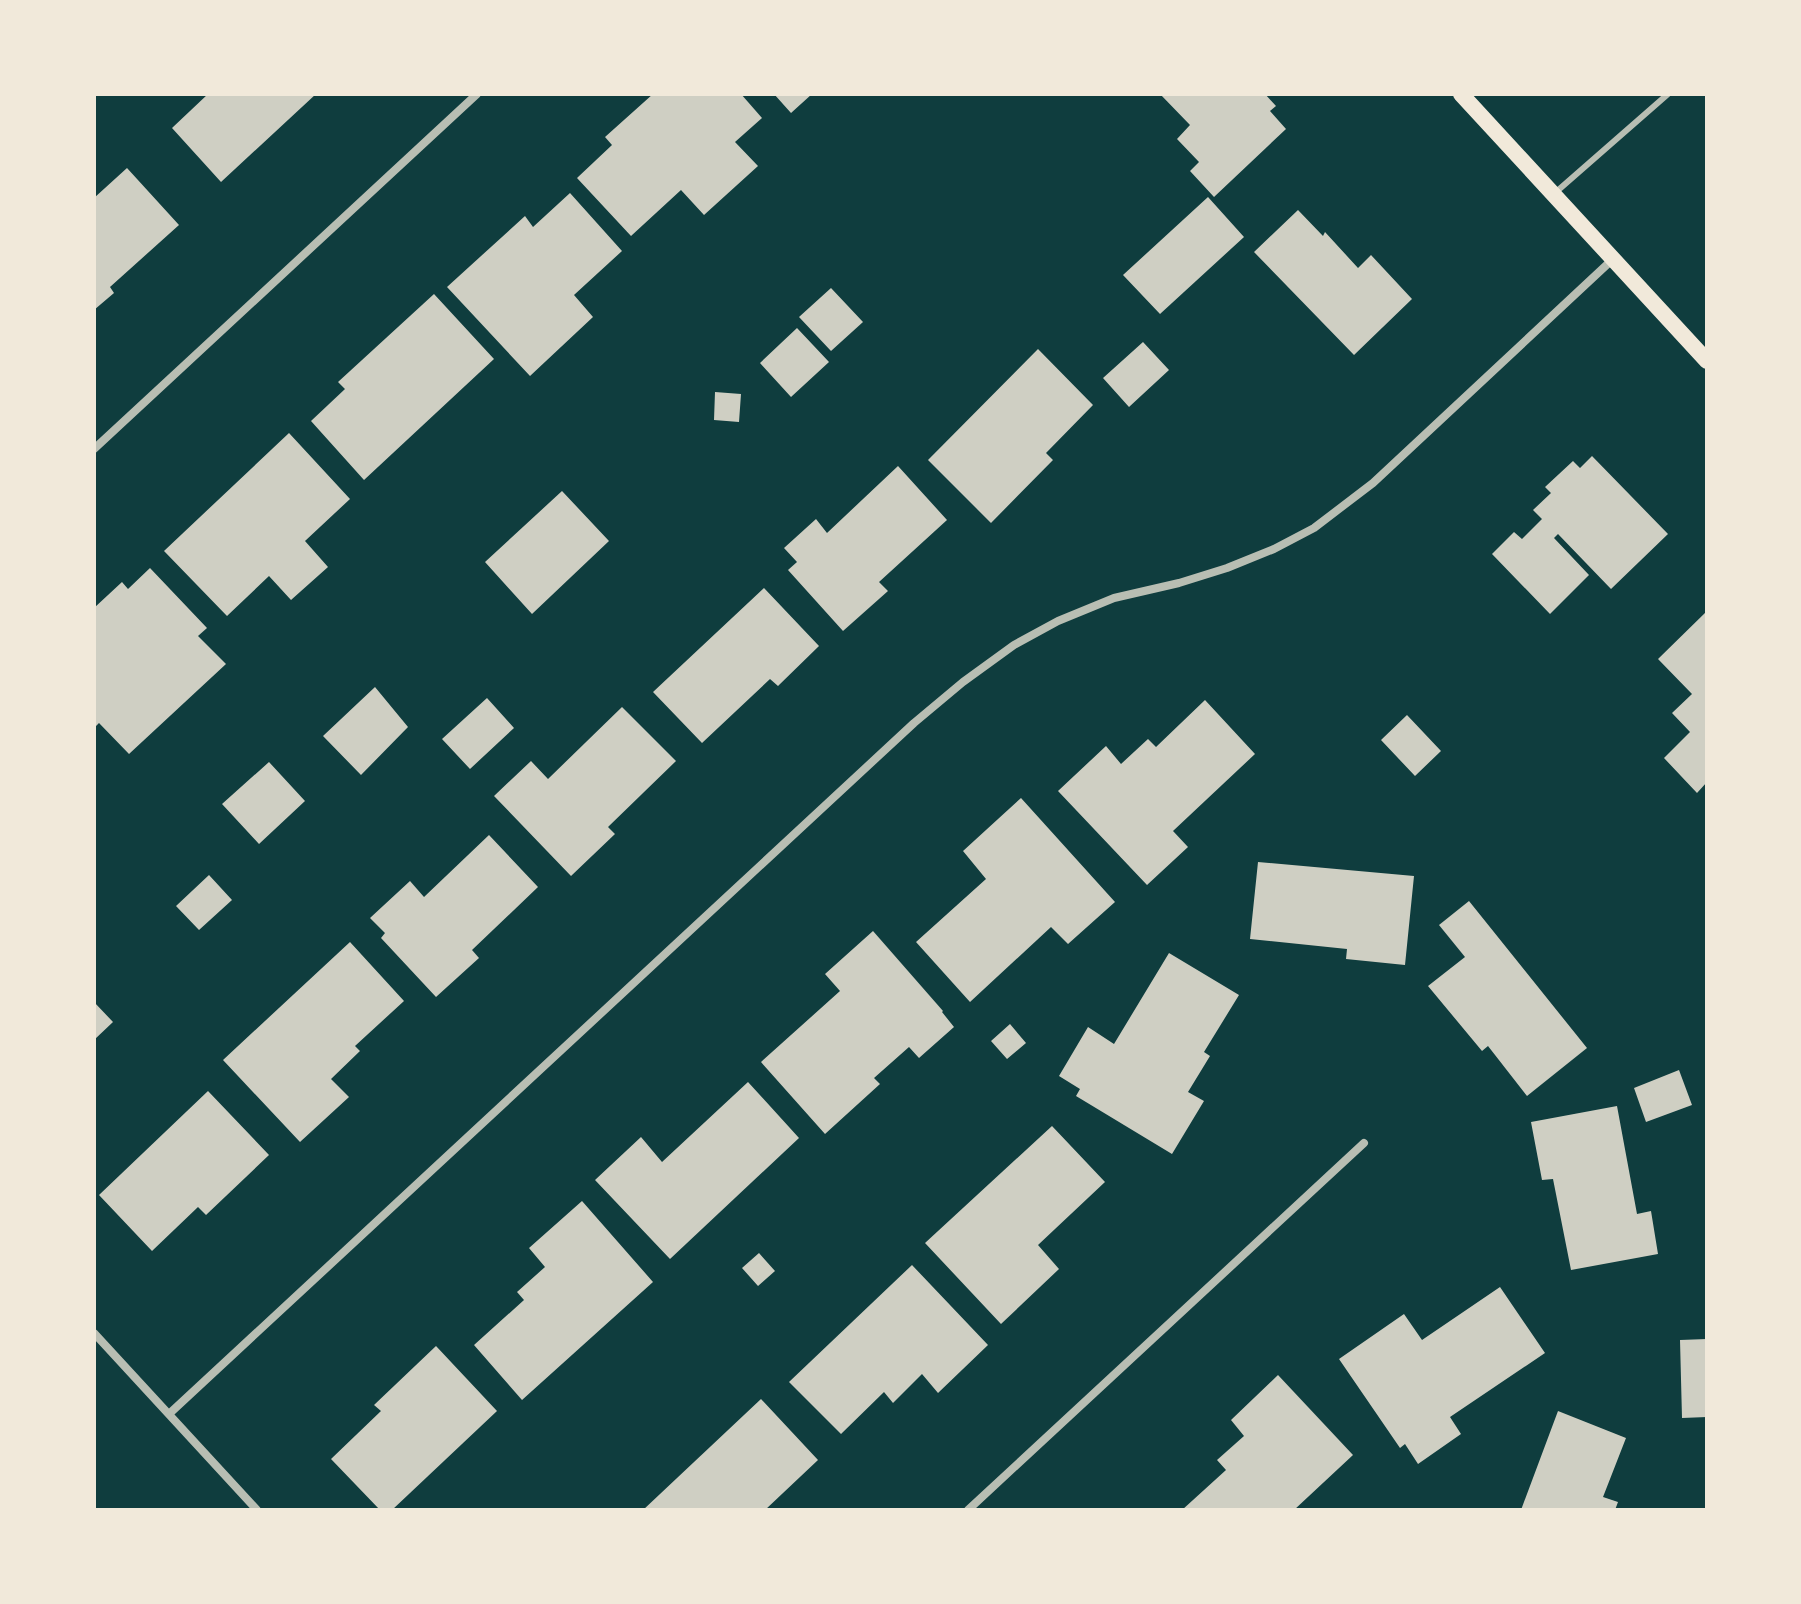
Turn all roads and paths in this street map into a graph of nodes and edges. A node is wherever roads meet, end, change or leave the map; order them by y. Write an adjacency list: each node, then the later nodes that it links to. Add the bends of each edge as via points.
1 (477, 94): 7 (street)
2 (1461, 94): 4 (main road)
3 (1668, 94): 4 (lane)
4 (1554, 195): 5 (main road)
5 (1613, 259): 6 (main road); 10 (street, via 1373,483 1314,528 1227,568 1114,598 1058,621 963,682)
6 (1707, 361)
7 (94, 449)
8 (1364, 1143): 12 (street)
9 (94, 1333): 10 (street)
10 (169, 1414): 11 (street)
11 (257, 1510)
12 (968, 1510)

